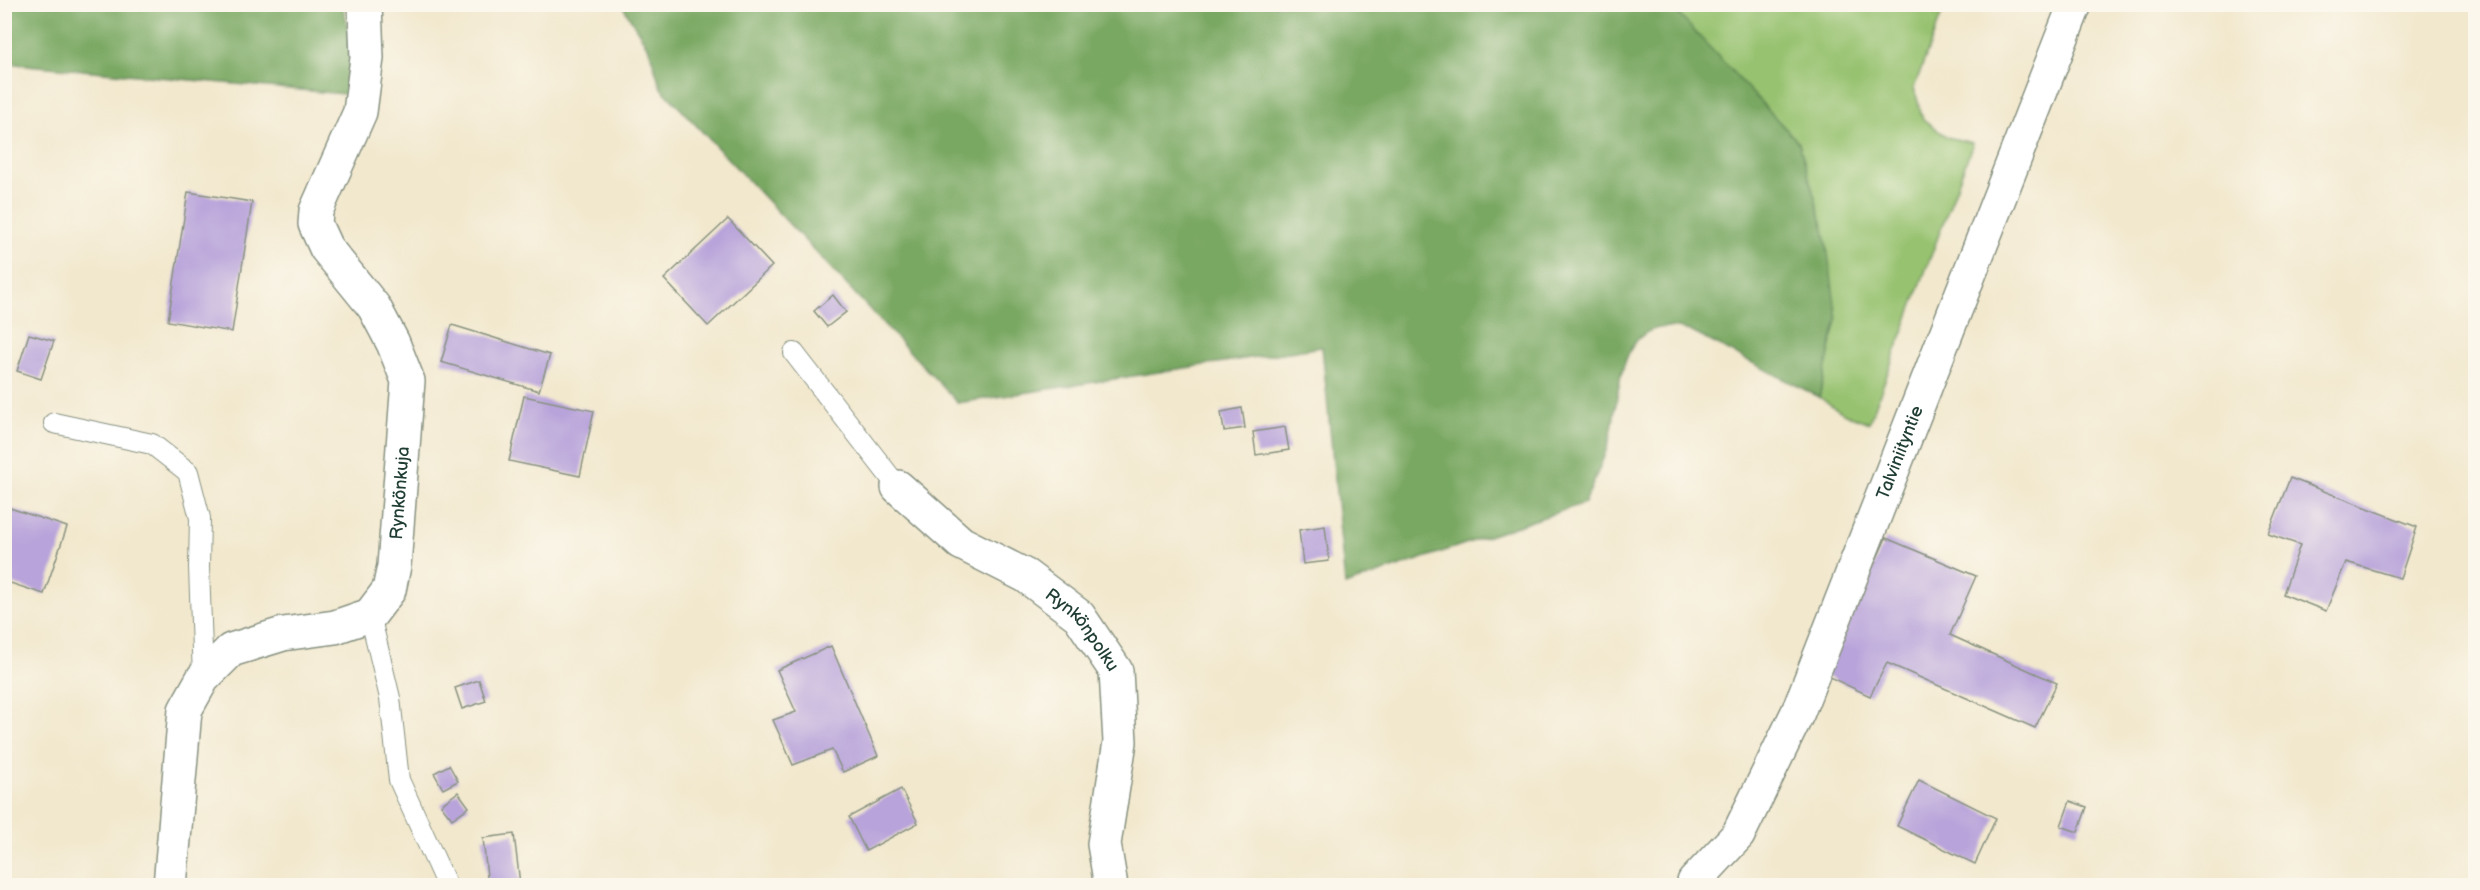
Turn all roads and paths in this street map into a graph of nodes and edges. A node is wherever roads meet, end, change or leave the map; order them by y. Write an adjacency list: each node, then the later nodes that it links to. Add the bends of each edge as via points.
1 (365, 4): 6 (street, Rynkönkuja, via 367,58 360,112 316,211 315,224 326,248 374,307 408,381 390,590)
2 (2075, 4): 8 (street, Talviniityntie, via 1798,712 1738,835)
3 (794, 353): 5 (lane)
4 (54, 423): 7 (lane, via 152,444 188,472 200,518)
5 (898, 487): 11 (street, Rynkönpolku, via 961,543 1026,576 1079,616 1116,671 1120,742 1104,844)
6 (369, 615): 7 (street, via 335,627 283,634 231,650); 10 (lane, via 390,698 399,780)
7 (203, 678): 9 (street, via 185,710)
8 (1692, 884)
9 (170, 885)
10 (447, 885)
11 (1111, 885)

